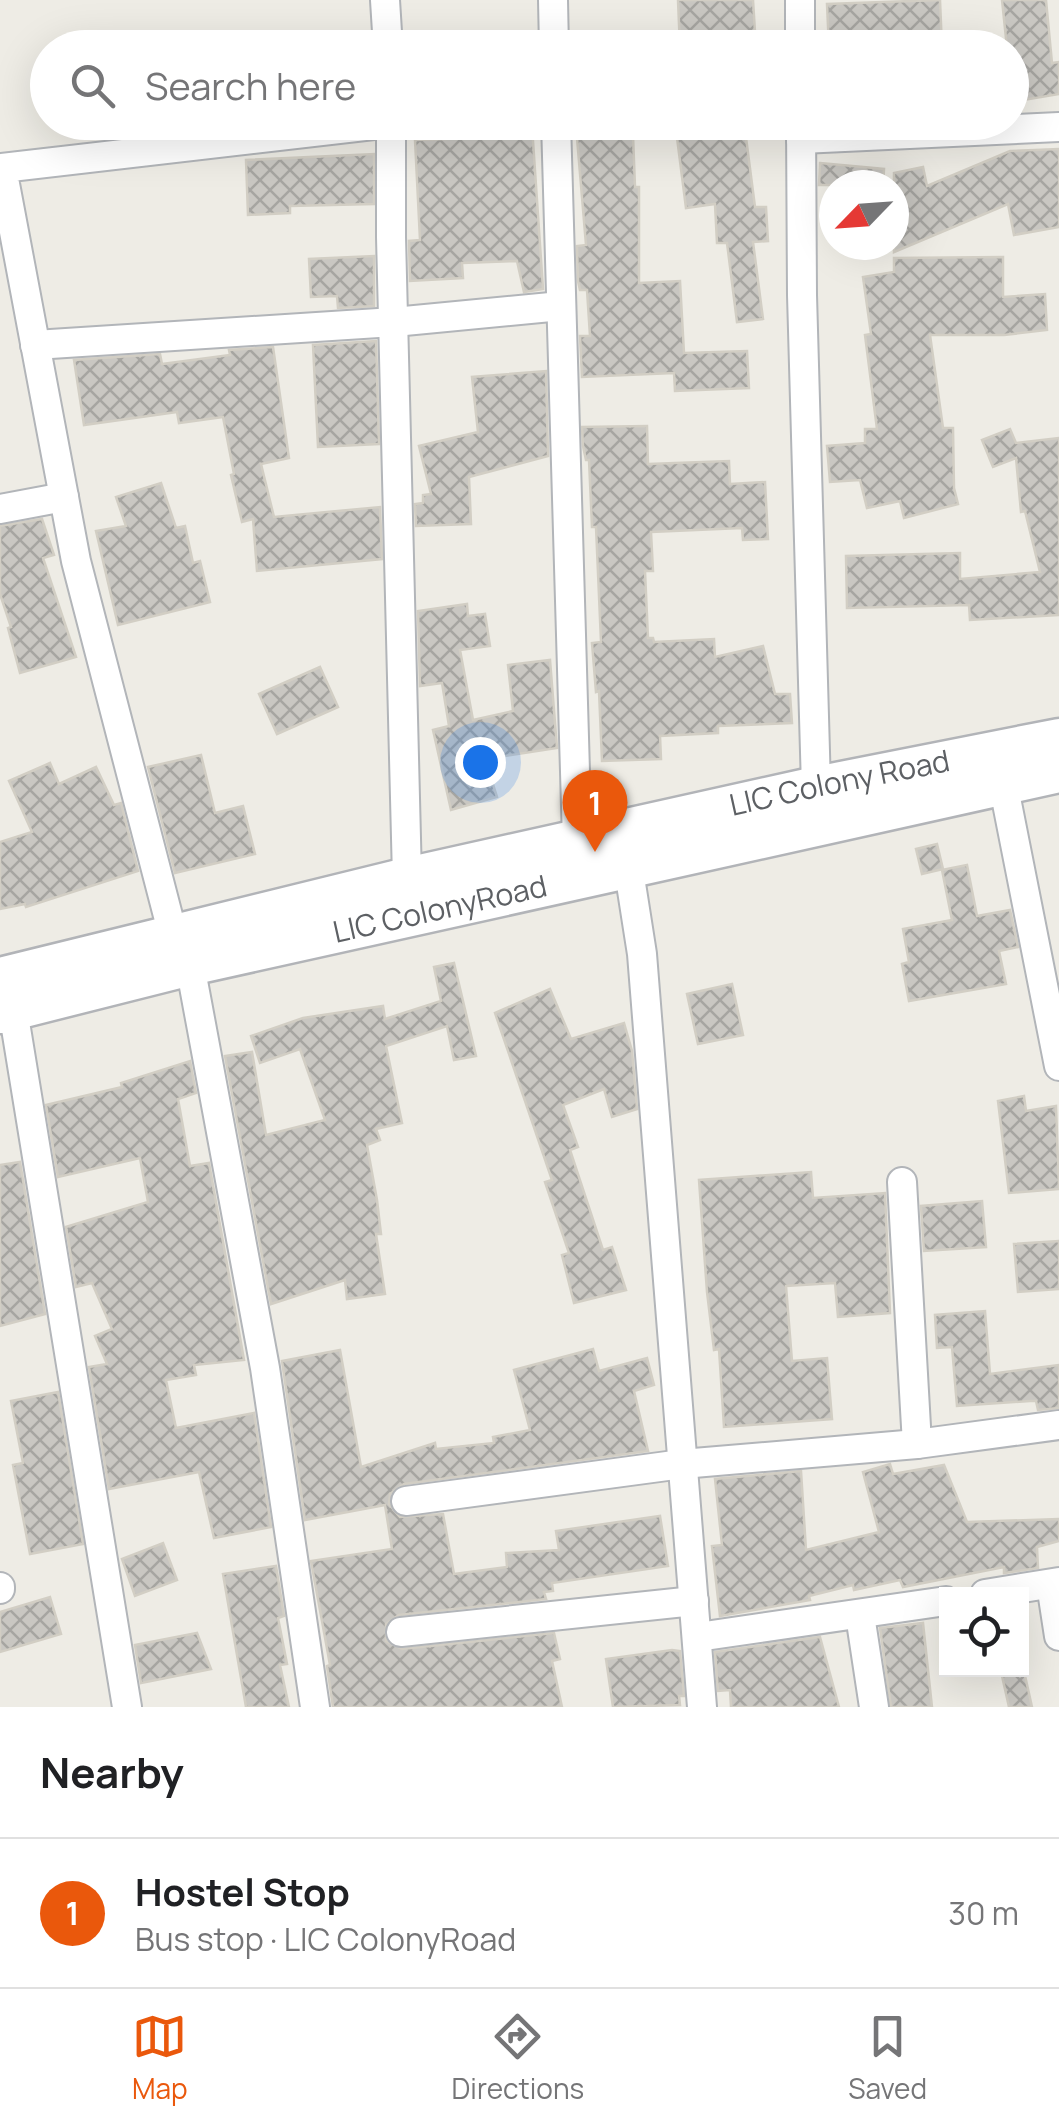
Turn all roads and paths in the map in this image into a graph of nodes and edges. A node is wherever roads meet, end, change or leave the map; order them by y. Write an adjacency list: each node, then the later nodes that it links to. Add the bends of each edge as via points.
1 (386, 0): 4 (street)
2 (553, 0): 5 (street)
3 (800, 0): 6 (street)
4 (387, 30)
5 (554, 30)
6 (800, 30)
7 (1029, 127): 8 (street)
8 (1059, 127)
9 (212, 140): 13 (street)
10 (391, 140): 15 (street)
11 (556, 140): 14 (street)
12 (801, 140): 22 (street)
13 (1, 160): 16 (street)
14 (561, 306): 15 (street); 23 (street)
15 (394, 322): 16 (street); 25 (street)
16 (35, 344): 17 (street)
17 (64, 497): 18 (street); 26 (street)
18 (0, 509)
19 (1059, 739): 22 (main road, LIC Colony Road)
20 (1059, 772): 21 (main road, LIC ColonyRoad)
21 (1003, 782): 24 (main road, LIC ColonyRoad); 28 (street)
22 (816, 787): 24 (main road, LIC Colony Road)
23 (578, 840): 24 (main road, LIC ColonyRoad); 25 (main road, LIC ColonyRoad)
24 (626, 848): 26 (main road, LIC ColonyRoad); 32 (street, via 642,954)
25 (407, 878): 26 (main road, LIC ColonyRoad)
26 (181, 950): 27 (main road, LIC ColonyRoad); 43 (street, via 264,1368)
27 (4, 1000): 42 (street)
28 (1059, 1066)
29 (902, 1182): 31 (street)
30 (1059, 1425): 31 (street)
31 (916, 1444): 32 (street)
32 (682, 1464): 33 (street); 36 (street)
33 (406, 1501)
34 (1055, 1583): 35 (street); 41 (street)
35 (1029, 1587)
36 (694, 1601): 39 (street); 40 (street)
37 (939, 1602): 38 (street)
38 (860, 1615): 40 (street); 45 (street)
39 (401, 1632)
40 (698, 1636): 44 (street)
41 (1059, 1636)
42 (127, 1707)
43 (315, 1707)
44 (702, 1707)
45 (874, 1707)

